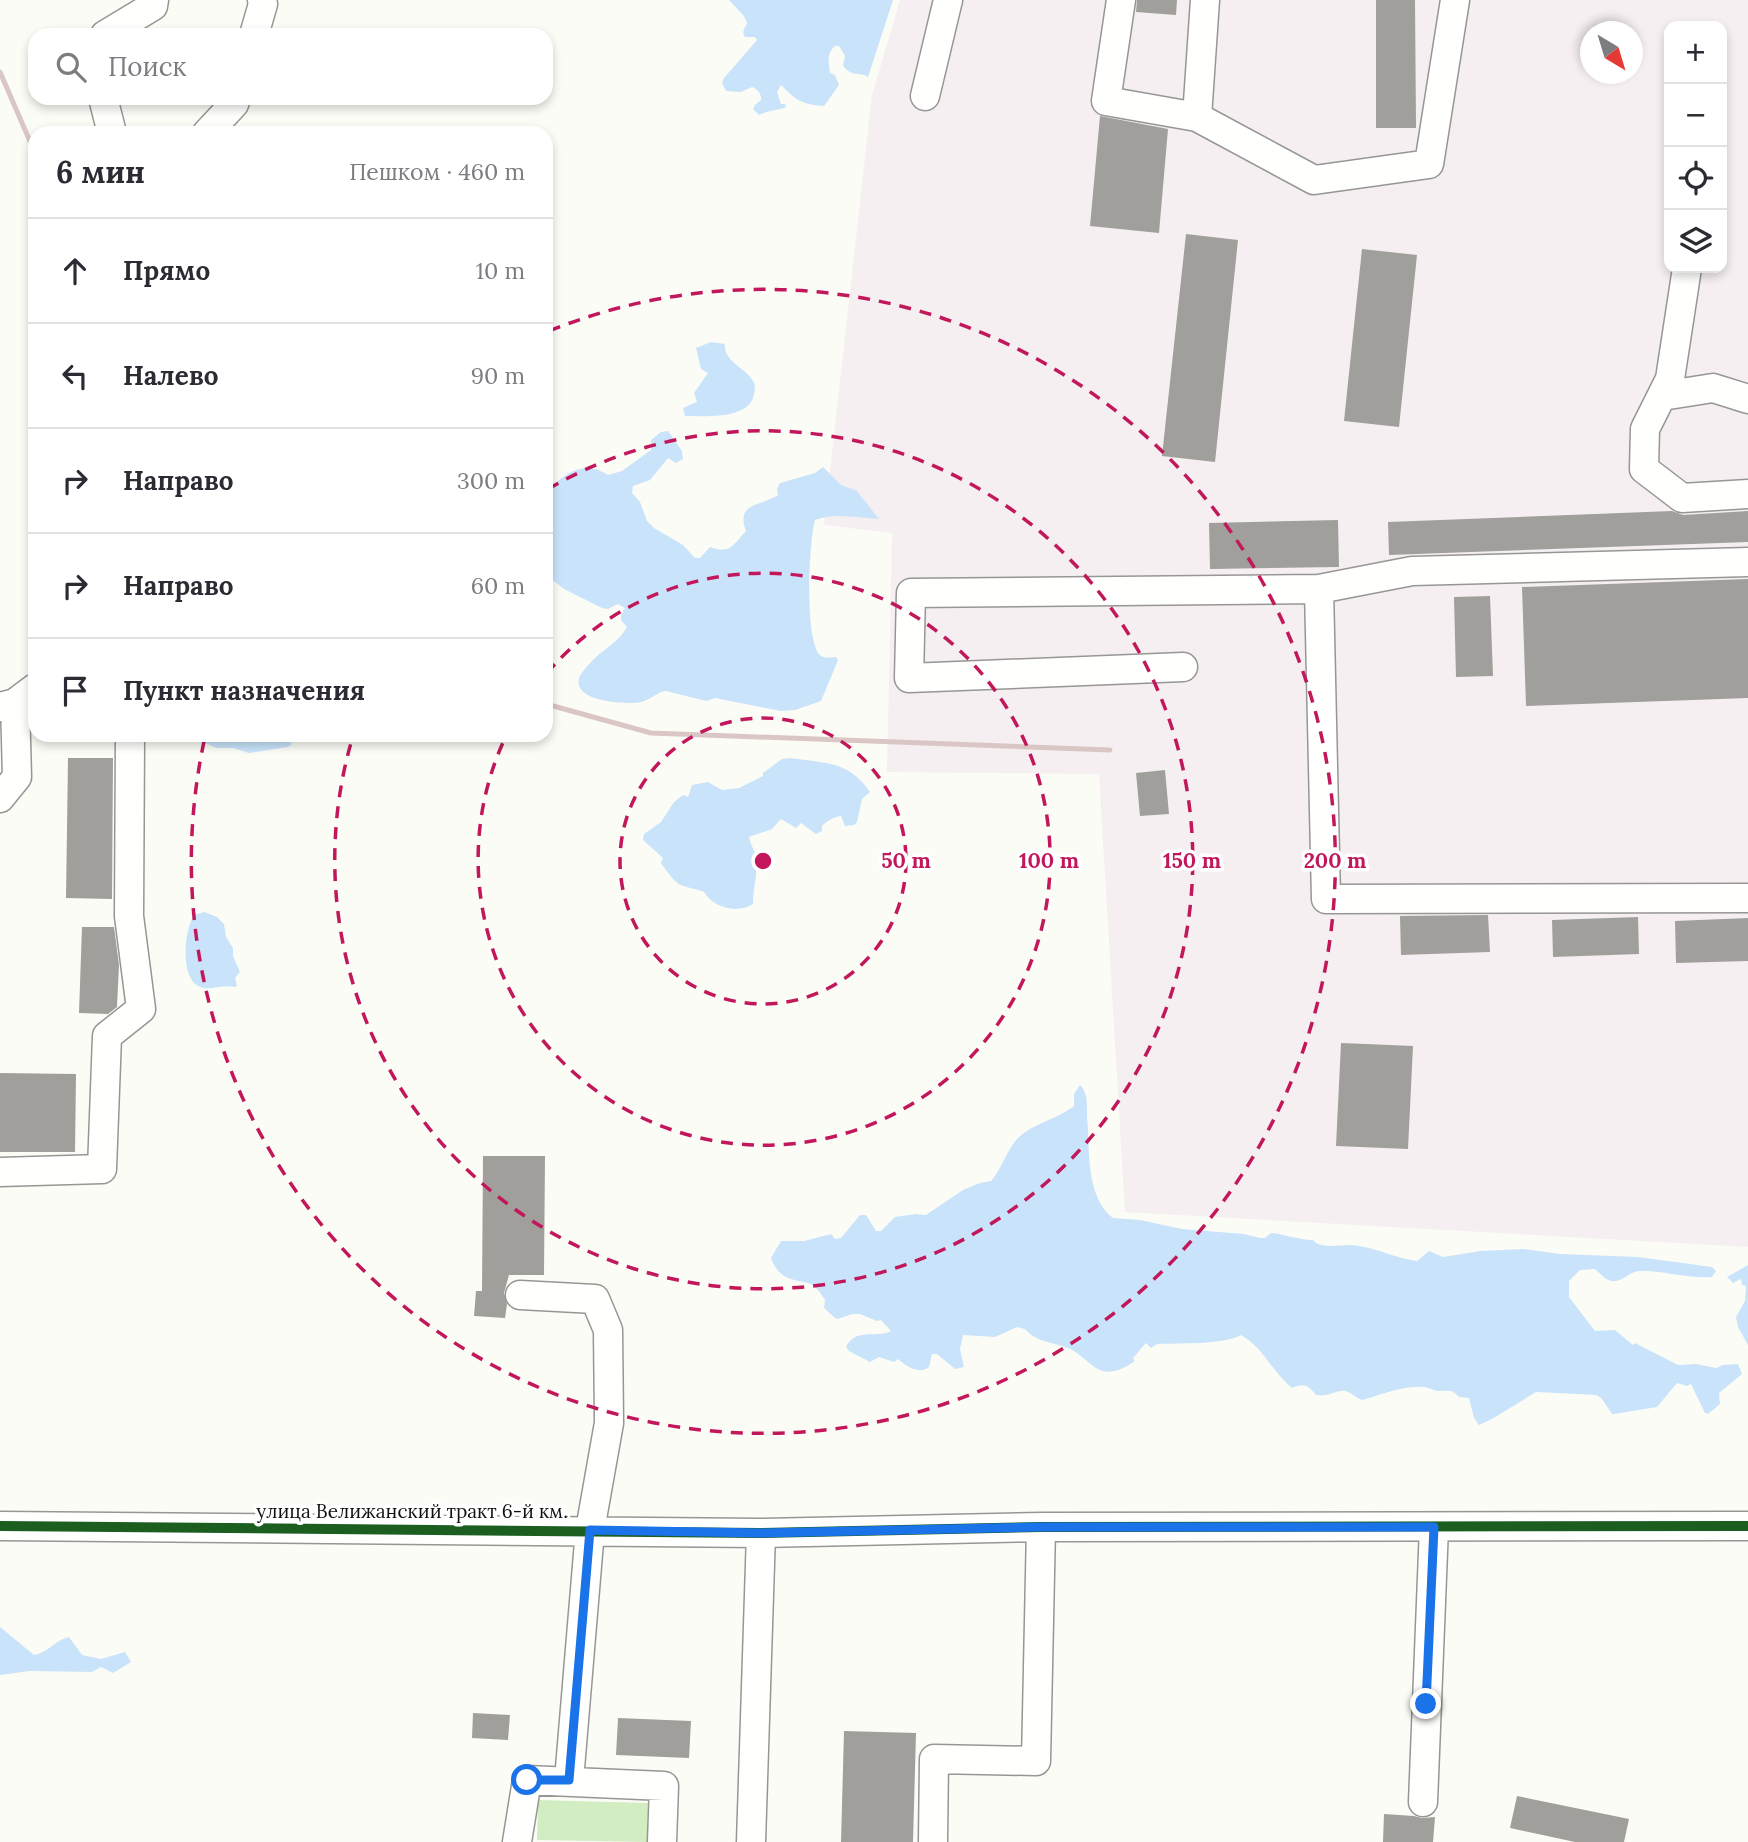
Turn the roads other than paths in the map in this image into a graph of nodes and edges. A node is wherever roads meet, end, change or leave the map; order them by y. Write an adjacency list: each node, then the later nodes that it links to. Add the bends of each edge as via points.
1 (154, 0): 7 (street, via 153,6)
2 (261, 0): 8 (street)
3 (948, 0): 9 (street)
4 (1121, 0): 12 (street, via 1106,101)
5 (1205, 0): 12 (street)
6 (1455, 0): 12 (street, via 1429,164 1314,180)
7 (117, 28)
8 (256, 28)
9 (925, 96)
10 (105, 105): 13 (street)
11 (233, 105): 14 (street)
12 (1197, 117)
13 (110, 126)
14 (214, 126)
15 (1687, 273): 16 (street, via 1670,379)
16 (1662, 396): 17 (street, via 1713,388); 18 (street, via 1645,429 1644,469 1682,498)
17 (1748, 399)
18 (1748, 495)
19 (1748, 562): 20 (street, via 1412,571)
20 (1319, 589): 21 (street, via 911,593 909,678); 25 (street, via 1326,899)
21 (1183, 667)
22 (17, 699): 24 (street, via 16,777)
23 (130, 742): 26 (street, via 129,916 141,1009 107,1035 102,1169)
24 (0, 799)
25 (1748, 898)
26 (0, 1172)
27 (520, 1295): 32 (street, via 595,1299 608,1330 610,1423)
28 (0, 1526): 32 (street, улица Велижанский тракт 6-й км.)
29 (1748, 1526): 31 (street, улица Велижанский тракт 6-й км.)
30 (1041, 1527): 31 (street, улица Велижанский тракт 6-й км.); 33 (street, улица Велижанский тракт 6-й км.); 39 (street, via 1036,1761 934,1759)
31 (1434, 1527): 35 (street)
32 (590, 1530): 33 (street, улица Велижанский тракт 6-й км.); 34 (street)
33 (761, 1533): 38 (street)
34 (569, 1780): 36 (street, via 527,1780); 37 (street, via 664,1786)
35 (1423, 1802)
36 (517, 1842)
37 (662, 1842)
38 (751, 1842)
39 (933, 1842)

